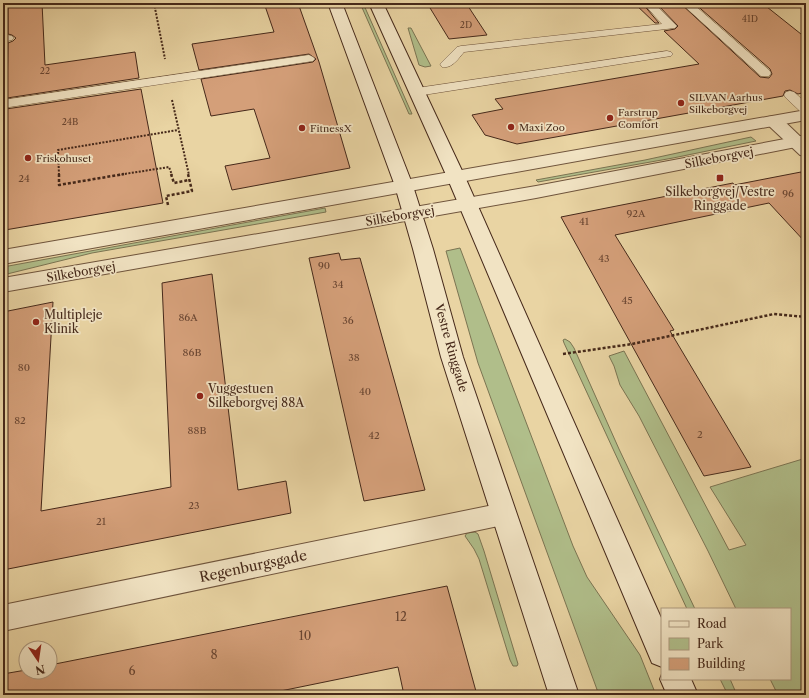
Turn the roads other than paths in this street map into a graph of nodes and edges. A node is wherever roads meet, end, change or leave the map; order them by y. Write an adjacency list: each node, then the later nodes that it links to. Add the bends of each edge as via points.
1 (335, 3): 17 (street, Vestre Ringgade)
2 (376, 3): 9 (street)
3 (648, 3): 7 (lane, via 671,26 461,49)
4 (686, 3): 8 (lane)
5 (667, 54): 9 (lane)
6 (309, 59): 11 (lane)
7 (446, 64)
8 (765, 73)
9 (417, 92): 16 (street)
10 (790, 95): 12 (lane)
11 (3, 104)
12 (806, 110)
13 (806, 115): 14 (street)
14 (774, 121): 15 (street, Silkeborgvej); 16 (street)
15 (803, 145): 18 (street, Silkeborgvej)
16 (456, 177): 17 (street); 18 (street)
17 (404, 186): 19 (street, Vestre Ringgade); 20 (street)
18 (468, 204): 19 (street, Silkeborgvej); 24 (street)
19 (413, 214): 21 (street, Silkeborgvej); 22 (street, Vestre Ringgade, via 452,357)
20 (3, 257)
21 (3, 285)
22 (503, 514): 23 (street, Regenburgsgade); 26 (street, Vestre Ringgade)
23 (3, 618)
24 (661, 651)
25 (676, 680): 27 (street)
26 (564, 695)
27 (683, 695)

